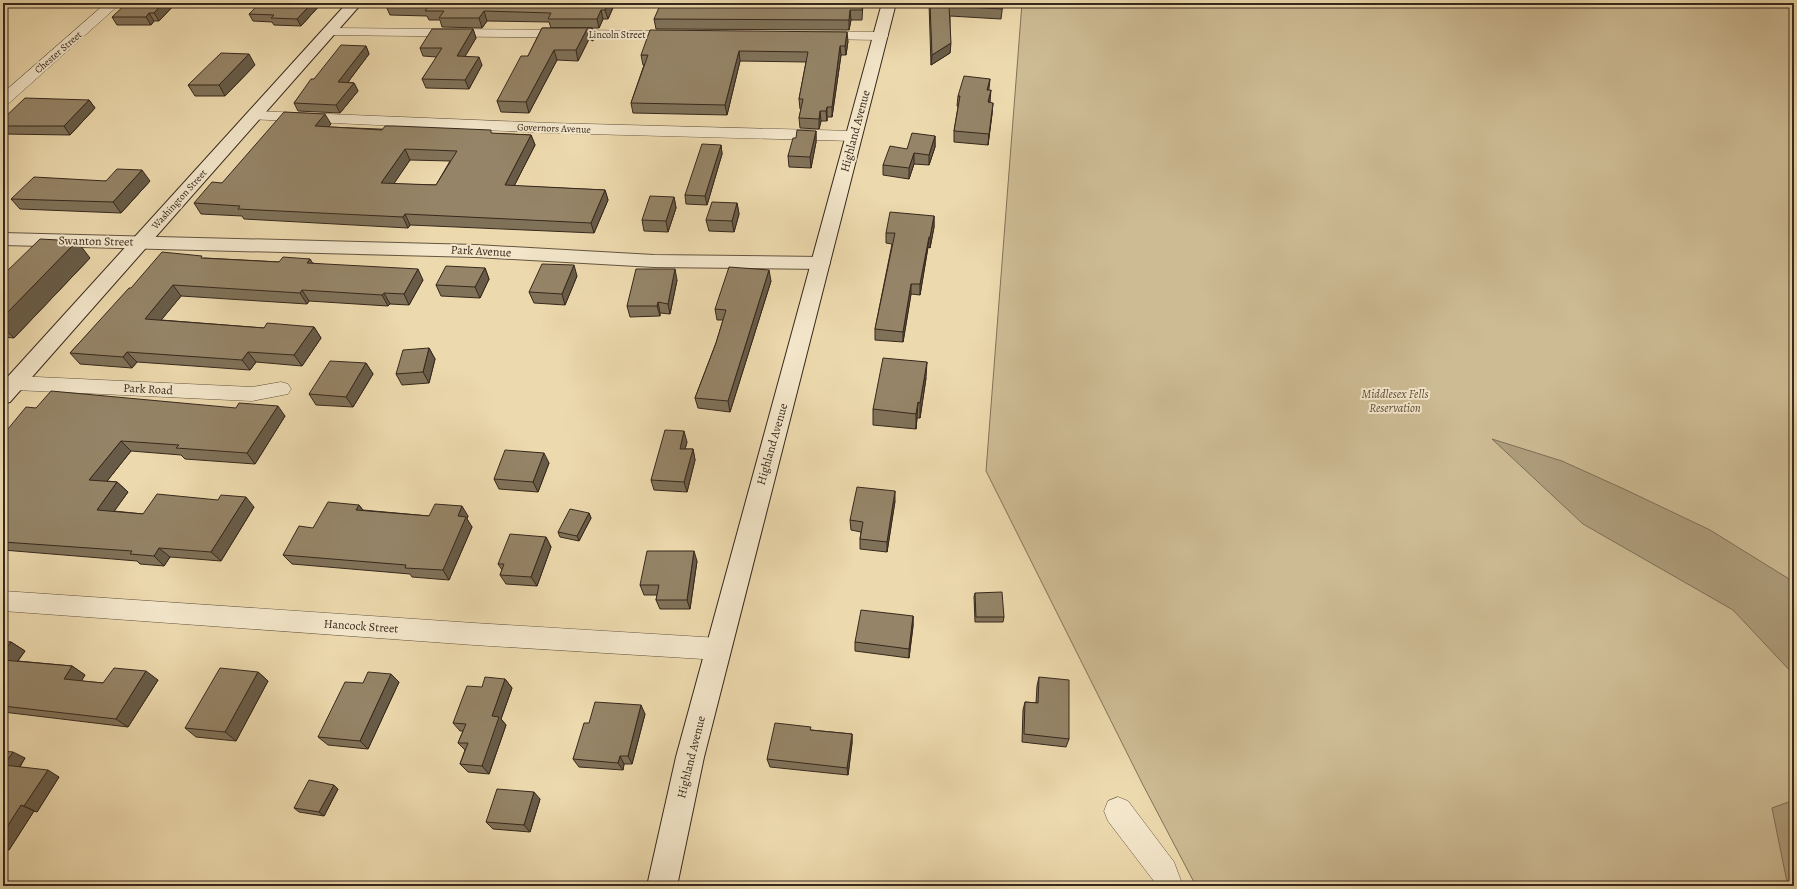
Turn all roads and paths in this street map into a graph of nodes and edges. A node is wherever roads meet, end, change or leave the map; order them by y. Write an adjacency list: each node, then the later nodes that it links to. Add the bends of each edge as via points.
1 (114, 3): 8 (street, Chester Street)
2 (355, 3): 4 (main road, Washington Street)
3 (889, 3): 7 (main road, Highland Avenue)
4 (329, 32): 5 (street, Lincoln Street); 9 (main road, Washington Street)
5 (692, 35)
6 (810, 35): 7 (street)
7 (881, 36): 10 (main road, Highland Avenue)
8 (3, 101)
9 (253, 116): 10 (street, Governors Avenue, via 550,128); 12 (main road, Washington Street)
10 (854, 136): 13 (main road, Highland Avenue)
11 (3, 239): 12 (main road, Swanton Street)
12 (141, 242): 13 (main road, Park Avenue, via 476,250 654,261); 15 (main road, Washington Street)
13 (821, 263): 17 (main road, Highland Avenue)
14 (281, 389): 15 (street, Park Road, via 252,394)
15 (9, 390)
16 (3, 601): 17 (street, Hancock Street, via 474,634)
17 (720, 648): 19 (main road, Highland Avenue, via 690,757)
18 (1118, 811): 20 (street, via 1164,872)
19 (662, 886)
20 (1169, 886)

